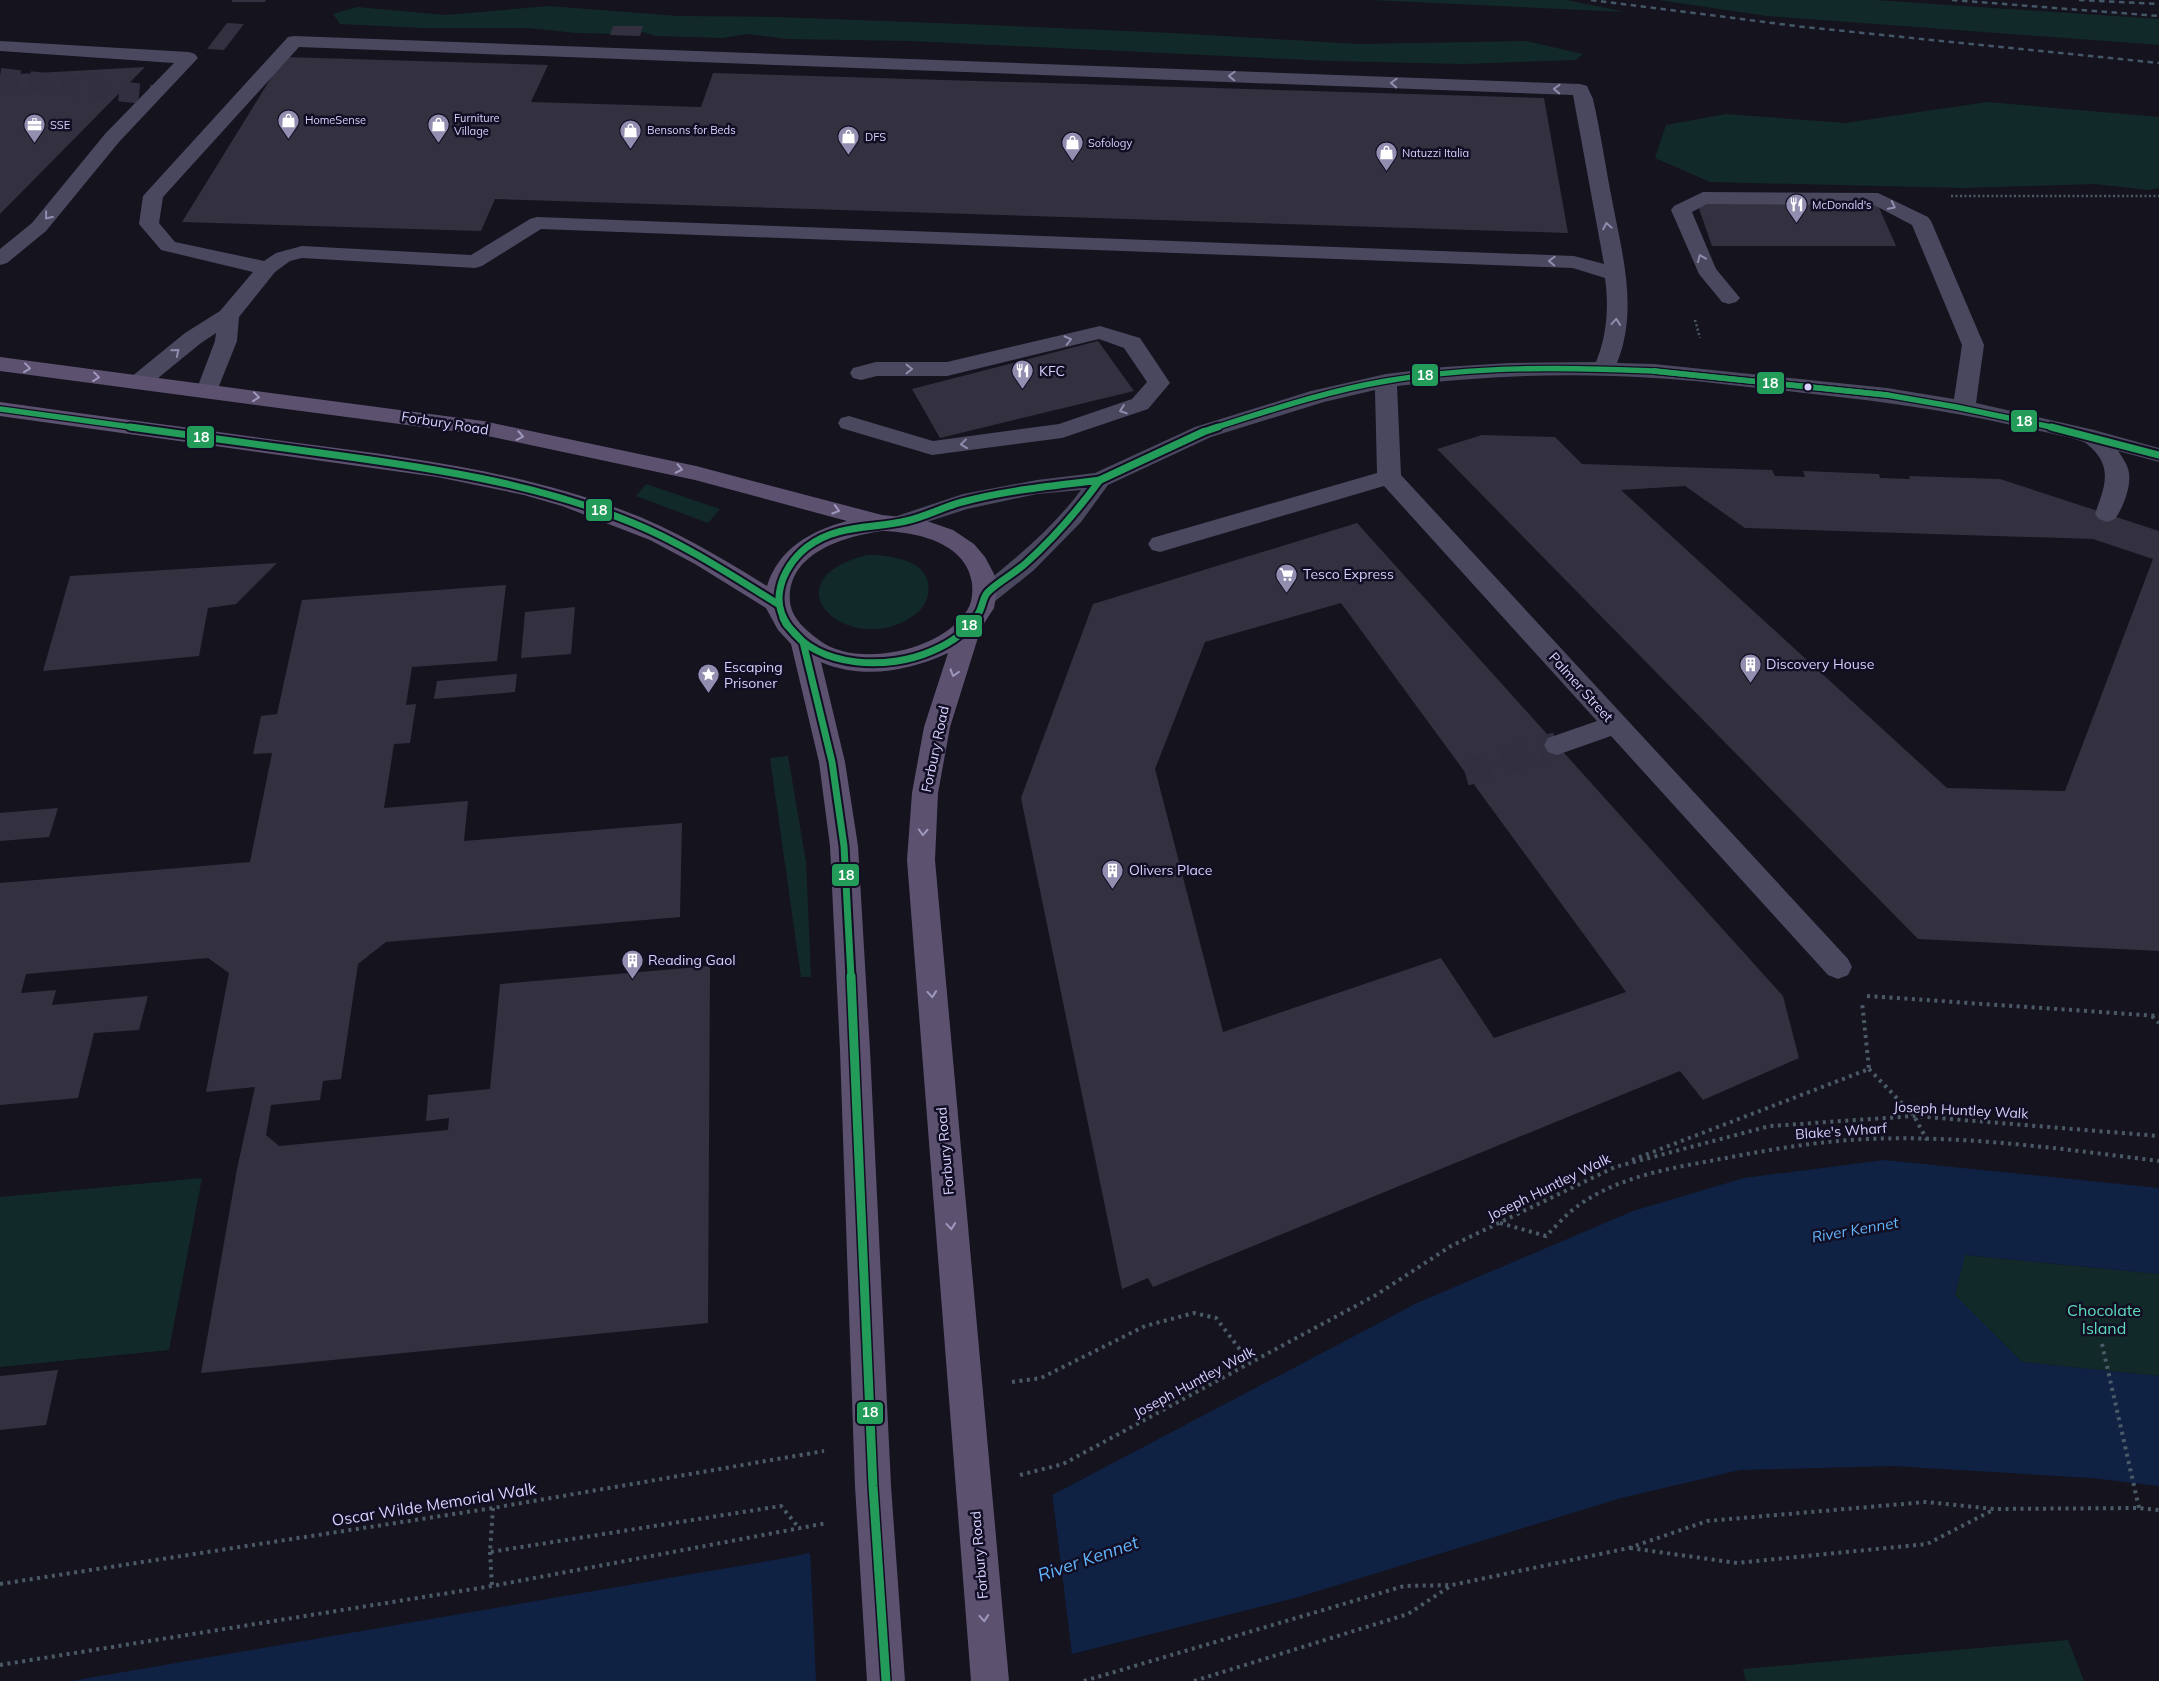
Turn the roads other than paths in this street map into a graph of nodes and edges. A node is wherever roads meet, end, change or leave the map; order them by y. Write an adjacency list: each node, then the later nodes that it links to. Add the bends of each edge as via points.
1 (0, 30): 2 (street)
2 (198, 43)
3 (0, 46): 4 (street, via 189,58)
4 (112, 138): 5 (street, via 16,223); 6 (street, one-way to 6, via 39,227)
5 (0, 253)
6 (0, 259)
7 (268, 268): 8 (street, one-way to 7, via 1574,262 537,223 475,262 302,252 284,257); 8 (street, one-way to 7, via 1580,90 294,41 153,196 149,224 168,246); 10 (street)
8 (1616, 274): 12 (street, one-way to 8, via 1618,322)
9 (1728, 298): 17 (street, one-way to 17, via 1706,270 1681,210 1703,198 1878,199 1921,221 1973,345)
10 (228, 316): 15 (street, one-way to 10, via 193,338); 16 (street, via 226,341)
11 (0, 364): 15 (main road, Forbury Road, one-way to 15)
12 (1604, 369): 14 (street, via 1509,370); 17 (street, via 1779,383)
13 (861, 373): 19 (street, one-way to 19, via 947,370 1100,332 1132,343 1159,383 1140,404 1062,431 932,448)
14 (1386, 381): 22 (street); 23 (street, via 1319,396 1203,432)
15 (138, 382): 16 (main road, Forbury Road)
16 (207, 390): 25 (main road, Forbury Road, one-way to 25, via 483,428 696,473)
17 (1964, 407): 20 (street)
18 (0, 409): 28 (main road, via 431,468 525,486 659,534)
19 (849, 423)
20 (2094, 437): 21 (street); 24 (street, via 2114,459 2119,477)
21 (2159, 455)
22 (1389, 477): 26 (street); 31 (street, Palmer Street)
23 (1100, 480): 25 (street, via 1037,487 963,502); 27 (street, via 1074,517 1025,564)
24 (2107, 514)
25 (890, 523): 27 (main road, via 926,528 950,538 970,552 984,577); 28 (main road, via 855,526 829,534 807,547 791,563 780,583)
26 (1160, 544)
27 (985, 596): 29 (main road, via 980,612)
28 (778, 604): 30 (main road, via 786,624)
29 (969, 627): 30 (main road, via 949,643 924,655 896,661 848,661); 34 (main road, Forbury Road, one-way to 34, via 937,727 925,793 921,860)
30 (803, 642): 35 (main road, via 832,762 844,846 873,1486)
31 (1615, 725): 32 (street); 33 (street, Palmer Street)
32 (1557, 745)
33 (1838, 967)
34 (990, 1679)
35 (886, 1681)

